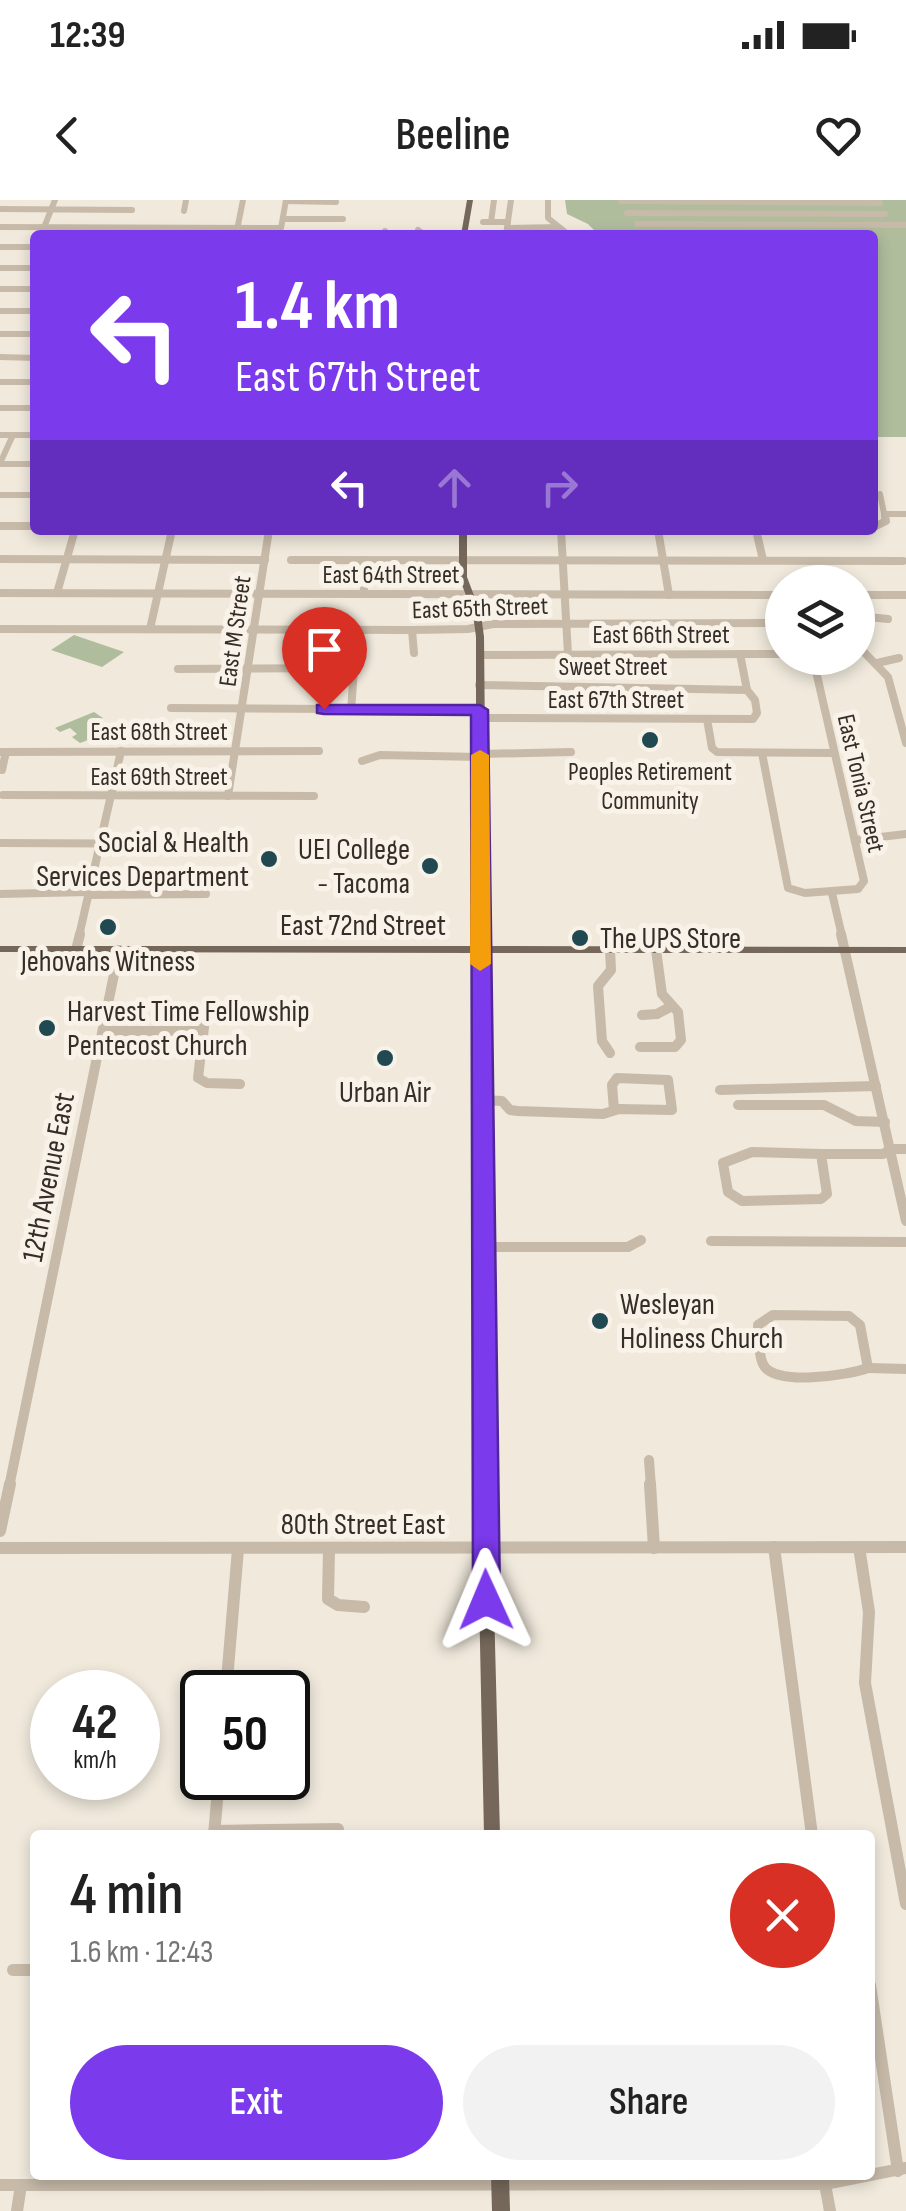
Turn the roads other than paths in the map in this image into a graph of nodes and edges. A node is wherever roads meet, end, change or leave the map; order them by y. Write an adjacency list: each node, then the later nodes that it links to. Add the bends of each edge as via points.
1 (55, 200): 14 (street)
2 (186, 200): 16 (street)
3 (244, 200): 31 (street)
4 (470, 200): 33 (main road)
5 (494, 200): 28 (street, via 487,222)
6 (511, 200): 28 (street)
7 (548, 200): 26 (street, via 548,218)
8 (621, 200): 10 (street); 17 (street)
9 (286, 201): 12 (street); 20 (street)
10 (748, 201): 11 (street); 18 (street)
11 (880, 201): 19 (street)
12 (336, 202)
13 (0, 208): 14 (street)
14 (52, 209): 15 (street); 30 (street)
15 (132, 210)
16 (184, 211)
17 (627, 214): 18 (street); 22 (street)
18 (751, 214): 19 (street); 23 (street)
19 (885, 214): 24 (street)
20 (283, 219): 21 (street); 32 (street, via 281,228)
21 (343, 219)
22 (637, 224): 23 (street); 35 (street)
23 (754, 225): 24 (street); 36 (street)
24 (891, 225): 25 (street)
25 (906, 225)
26 (558, 226): 28 (street); 34 (street)
27 (0, 228): 29 (street)
28 (507, 228)
29 (30, 230)
30 (43, 230)
31 (237, 230)
32 (259, 230)
33 (465, 230)
34 (563, 230)
35 (644, 230)
36 (756, 230)
37 (0, 247): 38 (street)
38 (30, 249)
39 (0, 268): 40 (street)
40 (30, 268)
41 (0, 289): 42 (street)
42 (30, 289)
43 (0, 311): 44 (street)
44 (30, 311)
45 (0, 334): 46 (street)
46 (30, 334)
47 (0, 358): 48 (street)
48 (30, 358)
49 (0, 382): 50 (street)
50 (30, 382)
51 (25, 396): 53 (street)
52 (0, 408): 53 (street)
53 (22, 408): 54 (street)
54 (30, 408)
55 (0, 435): 56 (street)
56 (13, 435): 57 (street); 58 (street)
57 (30, 435)
58 (0, 464): 59 (street)
59 (30, 464)
60 (880, 494): 63 (street)
61 (0, 495): 62 (street)
62 (30, 495)
63 (886, 514): 64 (street); 65 (street)
64 (906, 514)
65 (878, 525)
66 (0, 526): 67 (street)
67 (30, 526)
68 (73, 535): 76 (street)
69 (171, 535): 77 (street)
70 (268, 535): 78 (street, East M Street)
71 (463, 535): 81 (main road)
72 (561, 535): 82 (street)
73 (659, 535): 83 (street)
74 (757, 535): 84 (street)
75 (0, 559): 76 (street)
76 (66, 559): 77 (street); 87 (street)
77 (166, 560): 78 (street); 88 (street)
78 (265, 560): 89 (street, East M Street)
79 (291, 560): 80 (street)
80 (363, 560): 81 (street); 90 (street)
81 (463, 560): 82 (street); 91 (main road)
82 (563, 560): 83 (street); 92 (street)
83 (663, 560): 84 (street); 93 (street)
84 (763, 560): 85 (street)
85 (903, 560)
86 (0, 593): 87 (street, East 64th Street)
87 (57, 593): 88 (street, East 64th Street)
88 (158, 594): 89 (street, East 64th Street); 103 (street)
89 (260, 594): 90 (street, East 64th Street); 104 (street, East M Street)
90 (364, 594): 91 (street, East 64th Street)
91 (468, 594): 92 (street, East 64th Street); 101 (main road)
92 (566, 594): 93 (street, East 64th Street); 99 (street)
93 (668, 595): 94 (street, East 64th Street)
94 (765, 595)
95 (875, 595): 96 (street)
96 (906, 595)
97 (875, 618): 98 (street)
98 (888, 619)
99 (570, 624): 100 (street, East 65th Street); 101 (street, East 65th Street); 108 (street)
100 (765, 624)
101 (480, 627): 106 (street, East 65th Street); 111 (main road)
102 (0, 629): 103 (street, East 65th Street)
103 (150, 629): 104 (street, East 65th Street)
104 (254, 630): 105 (street, East 65th Street); 115 (street, East M Street)
105 (357, 630): 106 (street, East 65th Street); 116 (street)
106 (412, 630): 107 (street)
107 (414, 652)
108 (568, 654): 109 (street, East 66th Street); 111 (street, East 66th Street)
109 (740, 654): 110 (street, East 66th Street); 121 (street)
110 (765, 654)
111 (480, 655): 118 (main road)
112 (899, 658): 113 (street)
113 (877, 664): 119 (street)
114 (178, 668): 115 (street)
115 (250, 668): 116 (street); 123 (street, East M Street)
116 (354, 668): 124 (street)
117 (817, 675): 134 (street, East Tonia Street)
118 (479, 685): 121 (street, Sweet Street); 125 (main road)
119 (892, 689): 120 (street); 127 (street)
120 (906, 689)
121 (746, 690): 126 (street, East 67th Street, via 755,700 753,719)
122 (171, 708): 123 (street, East 67th Street)
123 (244, 708): 124 (street, East 67th Street); 130 (street, East M Street)
124 (351, 710): 125 (street, East 67th Street)
125 (479, 714): 126 (street, East 67th Street); 135 (main road)
126 (707, 719): 133 (street, via 714,751)
127 (906, 743)
128 (122, 750): 130 (street, East 68th Street); 131 (street, East 68th Street); 139 (street)
129 (318, 750): 130 (street, East 68th Street)
130 (237, 751): 140 (street, East M Street)
131 (3, 752): 137 (street)
132 (571, 752): 135 (street)
133 (762, 753): 134 (street); 147 (street, via 788,888)
134 (834, 753): 143 (street, East Tonia Street)
135 (480, 756): 136 (street); 154 (main road)
136 (362, 761)
137 (2, 770)
138 (3, 796): 139 (street, East 69th Street)
139 (111, 796): 140 (street, East 69th Street); 145 (street)
140 (228, 796): 141 (street, East 69th Street)
141 (314, 796)
142 (906, 834): 143 (street)
143 (856, 840): 147 (street, East Tonia Street, via 863,884)
144 (0, 843): 145 (street)
145 (100, 844): 146 (street); 148 (street)
146 (218, 844)
147 (832, 892): 157 (street)
148 (88, 893): 149 (street); 150 (street); 152 (street)
149 (0, 894)
150 (206, 894)
151 (0, 950): 152 (main road, East 72nd Street)
152 (76, 950): 153 (main road, East 72nd Street)
153 (119, 950): 154 (main road, East 72nd Street); 162 (street, 12th Avenue East)
154 (481, 950): 155 (main road, East 72nd Street); 169 (main road)
155 (610, 950): 156 (main road, East 72nd Street); 165 (street, via 611,970 598,986 602,1041)
156 (656, 950): 157 (main road, East 72nd Street); 159 (street, via 661,991)
157 (844, 950): 158 (main road, East 72nd Street); 167 (street)
158 (906, 950)
159 (672, 1006): 161 (street); 164 (street, via 679,1015 679,1044)
160 (206, 1010): 163 (street)
161 (642, 1015)
162 (103, 1030): 163 (street); 184 (street, 12th Avenue East)
163 (203, 1031): 166 (street, via 198,1078)
164 (640, 1047)
165 (610, 1053)
166 (240, 1084)
167 (876, 1086): 168 (street); 172 (street)
168 (720, 1090)
169 (481, 1100): 171 (street, via 502,1101 514,1111); 180 (main road)
170 (738, 1105): 172 (street, via 824,1105 856,1121)
171 (614, 1110): 171 (street, via 617,1078 668,1080 672,1110)
172 (884, 1122): 173 (street)
173 (891, 1149): 174 (street); 175 (street); 176 (street)
174 (906, 1149)
175 (822, 1154): 175 (street, via 728,1157 723,1163 730,1196 754,1202 824,1198)
176 (906, 1221)
177 (641, 1240): 180 (street, via 628,1247)
178 (711, 1241): 179 (street)
179 (906, 1242)
180 (483, 1248): 192 (main road)
181 (868, 1368): 181 (street, via 855,1320 843,1315 764,1318 757,1330 762,1363 777,1375 854,1376); 182 (street)
182 (906, 1369)
183 (648, 1460): 189 (street)
184 (0, 1530)
185 (774, 1547): 186 (street, 80th Street East); 189 (street, 80th Street East); 200 (street)
186 (859, 1547): 187 (street, 80th Street East); 201 (street, via 869,1612 864,1683)
187 (906, 1547)
188 (0, 1548): 190 (street, 80th Street East)
189 (654, 1548): 192 (street, 80th Street East)
190 (238, 1549): 191 (street, 80th Street East); 194 (street)
191 (329, 1549): 192 (street, 80th Street East); 193 (street, via 328,1600)
192 (485, 1549): 199 (main road)
193 (364, 1608)
194 (228, 1670)
195 (217, 1800): 197 (street)
196 (338, 1829): 198 (street)
197 (215, 1830)
198 (307, 1830)
199 (492, 1830)
200 (811, 1830)
201 (906, 1904)
202 (12, 1970): 203 (street)
203 (30, 1970)
204 (875, 2014): 205 (street)
205 (902, 2169): 206 (street)
206 (875, 2174)
207 (188, 2180): 208 (street); 212 (street)
208 (500, 2180): 210 (street); 214 (main road)
209 (846, 2180): 210 (street)
210 (825, 2184): 215 (street)
211 (0, 2185): 212 (street)
212 (21, 2185): 213 (street)
213 (17, 2211)
214 (501, 2211)
215 (830, 2211)

